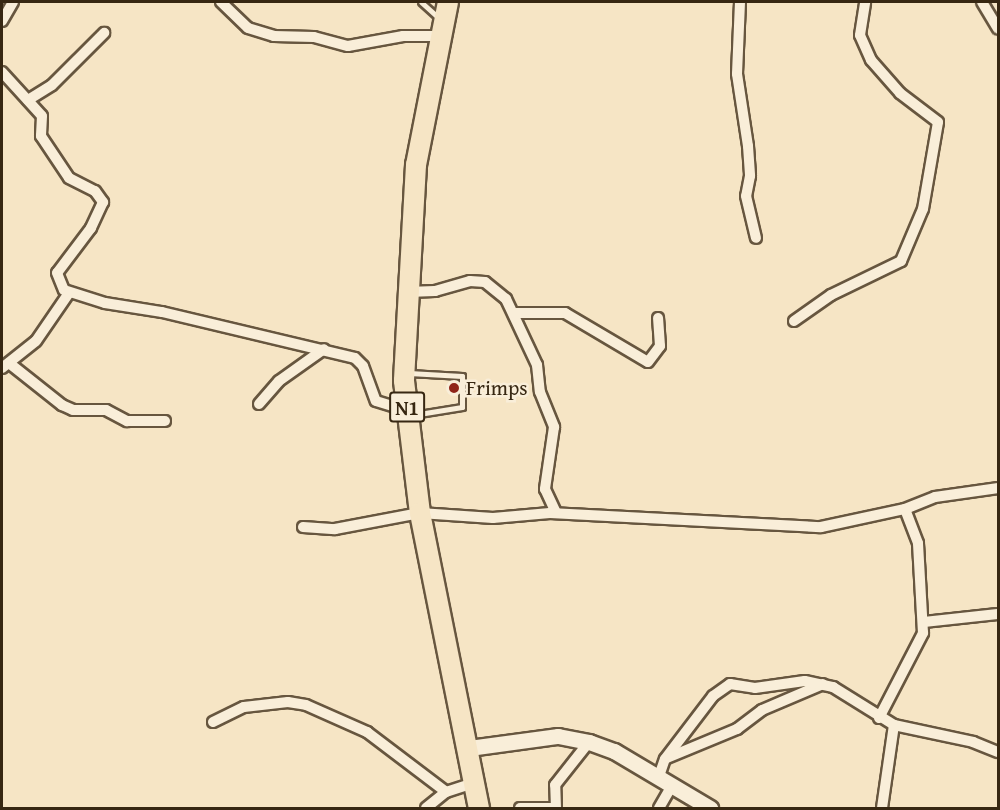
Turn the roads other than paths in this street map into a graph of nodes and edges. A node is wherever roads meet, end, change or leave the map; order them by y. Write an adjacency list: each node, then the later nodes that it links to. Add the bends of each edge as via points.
1 (13, 2): 8 (street)
2 (221, 2): 9 (street, via 248,28 274,36 314,38 348,46)
3 (421, 2): 9 (lane)
4 (448, 2): 9 (highway, N1)
5 (740, 2): 14 (street, via 738,74 750,171 746,196)
6 (866, 2): 19 (street, via 860,35 871,60 900,93 938,122 923,209 901,261 831,295)
7 (982, 2): 10 (street)
8 (2, 21)
9 (442, 29): 15 (highway, N1, via 416,165)
10 (999, 29)
11 (104, 33): 13 (street, via 74,66)
12 (2, 72): 13 (street)
13 (28, 100): 16 (street, via 42,116 44,142 69,178 95,191 103,202 91,228 57,273 58,282)
14 (756, 238)
15 (407, 292): 17 (street, via 485,282 506,299); 22 (highway, N1)
16 (69, 293): 20 (street); 21 (street, via 36,342)
17 (514, 313): 18 (street, via 565,313 648,362 660,346); 29 (street, via 537,365 540,392 554,427 545,489)
18 (658, 318)
19 (794, 321)
20 (324, 350): 23 (street, via 279,381); 24 (street, via 355,358 363,366 376,401)
21 (5, 365): 25 (street, via 73,410 109,411 127,422)
22 (404, 374): 24 (highway, N1); 24 (lane, via 462,376 462,407)
23 (259, 404)
24 (408, 414): 28 (highway, N1)
25 (165, 421)
26 (999, 488): 27 (street, via 935,497)
27 (905, 509): 29 (street, via 821,527); 32 (street, via 918,543)
28 (420, 513): 29 (street, via 493,518); 30 (street, via 335,529); 38 (highway, N1)
29 (556, 513)
30 (303, 527)
31 (999, 614): 32 (street)
32 (924, 622): 34 (street, via 920,644)
33 (822, 684): 34 (street, via 840,690); 40 (street, via 762,710 733,731); 40 (street, via 795,681 755,688 730,684 720,689)
34 (879, 718): 36 (street)
35 (213, 722): 43 (street, via 256,705 306,705 367,732)
36 (894, 725): 39 (street, via 973,742); 50 (street)
37 (589, 742): 38 (street, via 558,736); 42 (street, via 614,751); 47 (street, via 555,785)
38 (469, 748): 41 (highway, N1)
39 (999, 752)
40 (665, 759): 42 (street)
41 (474, 783): 43 (street); 45 (highway, N1)
42 (664, 783): 48 (street); 49 (street)
43 (446, 792): 44 (street)
44 (426, 808)
45 (479, 808)
46 (523, 808): 47 (street)
47 (555, 808)
48 (659, 808)
49 (710, 808)
50 (882, 808)

